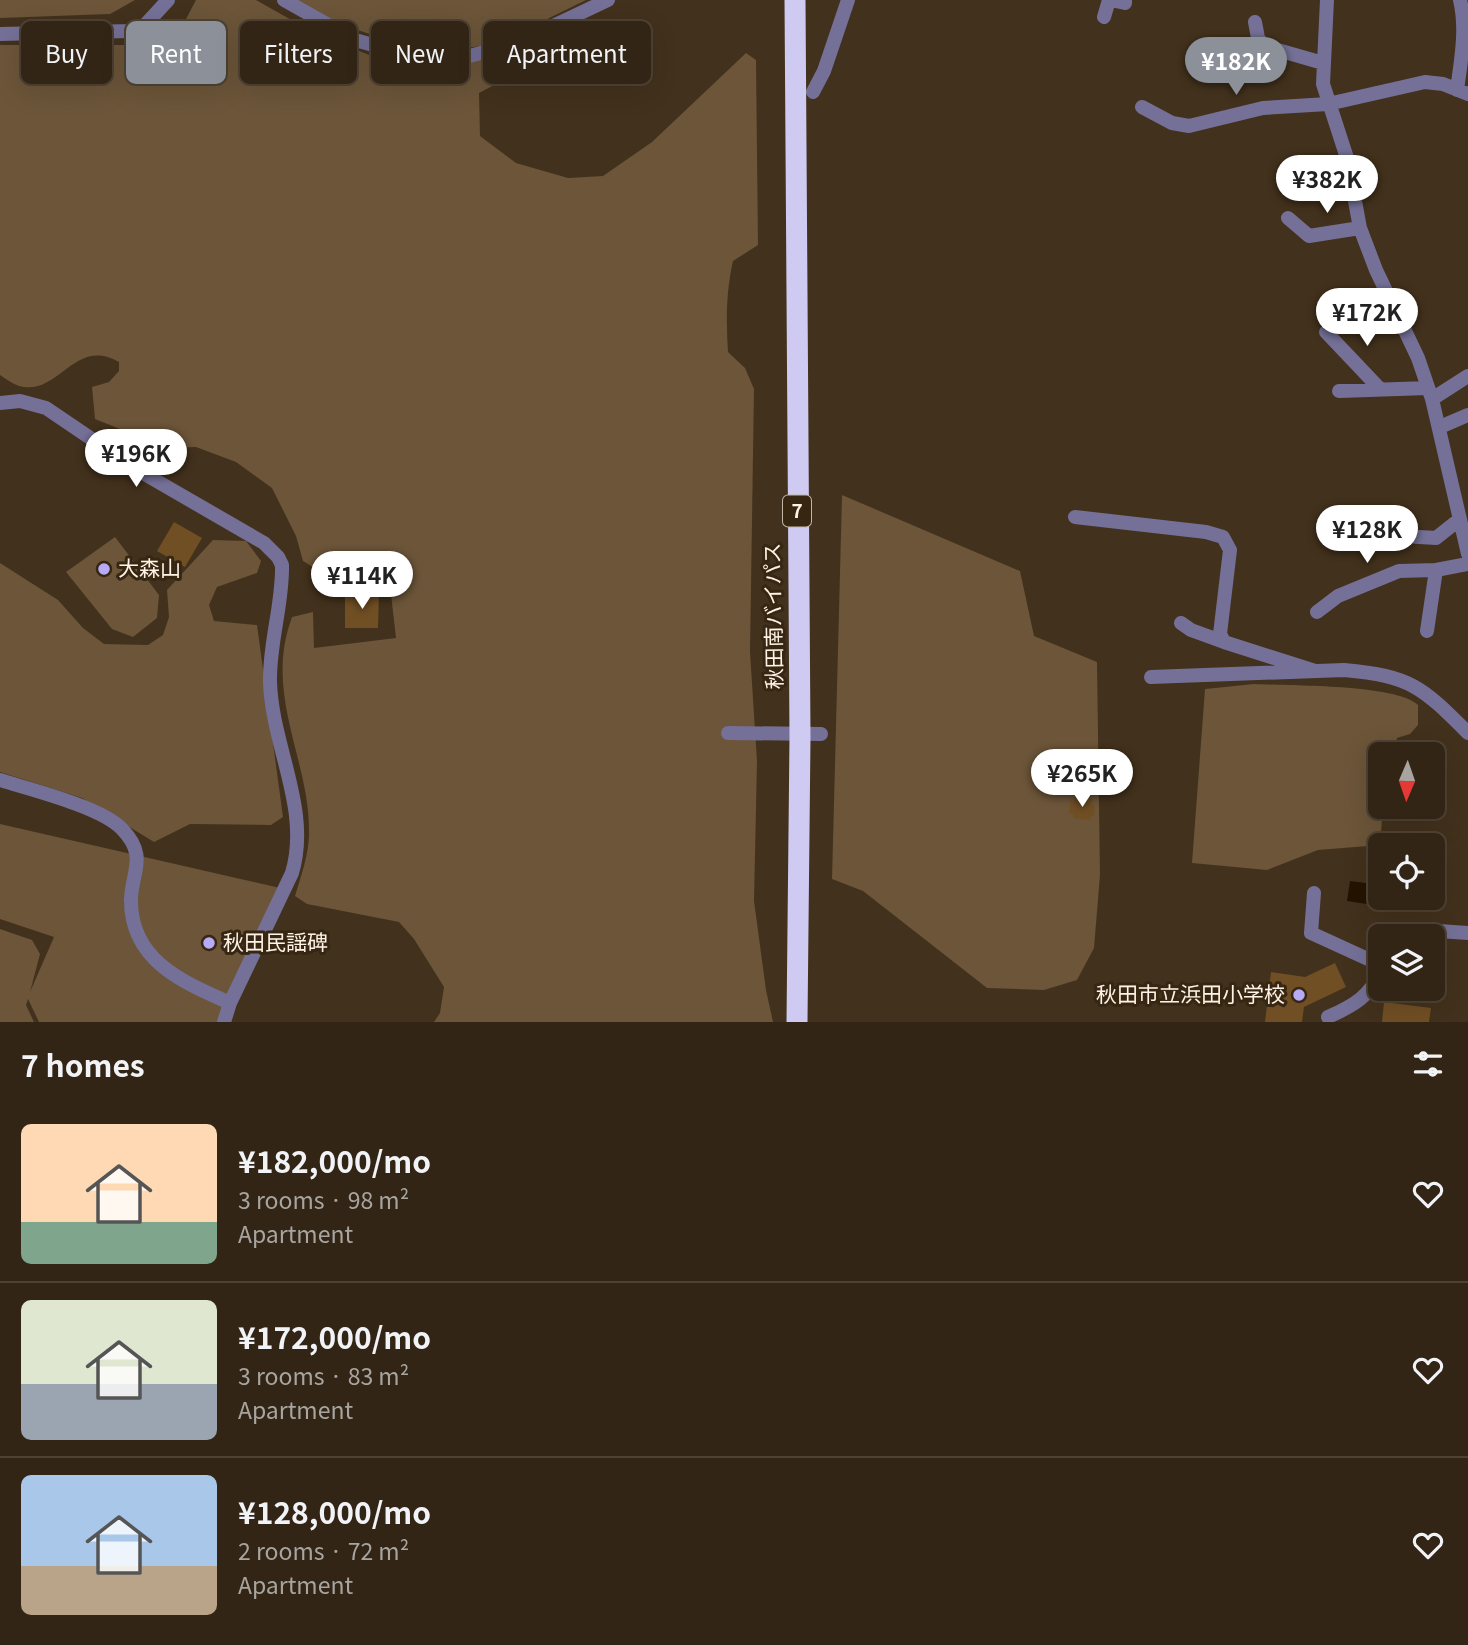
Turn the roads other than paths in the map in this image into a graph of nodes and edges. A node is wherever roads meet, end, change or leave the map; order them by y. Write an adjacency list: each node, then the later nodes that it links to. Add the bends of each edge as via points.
1 (168, 0): 12 (street, via 146,24 130,31)
2 (284, 0): 3 (street, via 355,40 458,59 515,44)
3 (608, 0)
4 (795, 0): 56 (highway, 秋田南バイパス / 7, via 800,737)
5 (848, 0): 15 (street)
6 (1110, 0): 7 (street); 10 (street)
7 (1125, 0)
8 (1327, 0): 14 (street)
9 (1460, 0): 13 (street)
10 (1104, 17)
11 (1255, 22): 14 (street, via 1264,46)
12 (0, 34)
13 (1465, 54): 16 (street)
14 (1323, 63): 17 (street, via 1322,84)
15 (813, 92)
16 (1463, 92): 17 (street, via 1425,82)
17 (1328, 104): 18 (street, via 1263,108 1189,126 1172,123); 20 (street, via 1348,158)
18 (1142, 107)
19 (1289, 218): 20 (street, via 1309,236)
20 (1360, 228): 26 (street)
21 (1326, 332): 23 (street)
22 (1468, 376): 26 (street)
23 (1380, 389): 25 (street); 26 (street)
24 (0, 391): 27 (street)
25 (1339, 391)
26 (1430, 393): 30 (street)
27 (29, 402): 28 (street); 53 (street, via 46,408 136,469 264,543 282,565 270,686 299,826 298,852)
28 (0, 403)
29 (1468, 415): 30 (street)
30 (1440, 427): 31 (street)
31 (1461, 492): 33 (street)
32 (1076, 517): 41 (street, via 1223,537 1230,550 1220,634)
33 (1460, 519): 34 (street, via 1436,538); 35 (street)
34 (1403, 536)
35 (1468, 554)
36 (1468, 564): 37 (street)
37 (1436, 570): 38 (street, via 1399,571 1338,596); 40 (street)
38 (1317, 612)
39 (1181, 623): 41 (street)
40 (1427, 631)
41 (1224, 642): 42 (street)
42 (1315, 671): 43 (street); 45 (street, via 1373,672 1404,680 1427,692)
43 (1151, 677)
44 (728, 733): 46 (street)
45 (1468, 733)
46 (821, 734)
47 (0, 780): 53 (street, via 100,812 124,830 138,857 131,898 134,931 149,955 175,977)
48 (1314, 893): 51 (street, via 1311,933)
49 (1445, 931): 50 (street)
50 (1468, 933)
51 (1368, 959)
52 (1368, 992): 54 (street, via 1356,1005)
53 (230, 1003): 55 (street)
54 (1328, 1017)
55 (224, 1022)
56 (797, 1022)

